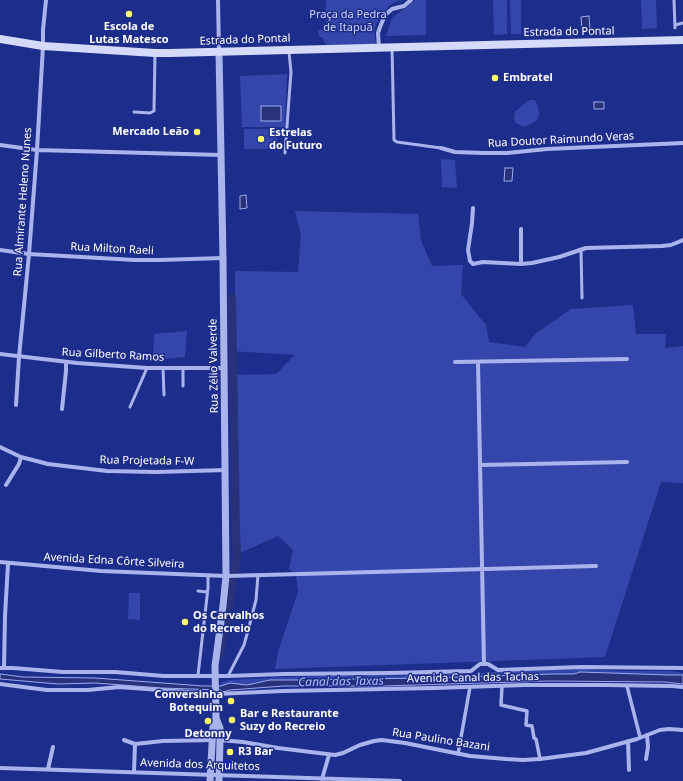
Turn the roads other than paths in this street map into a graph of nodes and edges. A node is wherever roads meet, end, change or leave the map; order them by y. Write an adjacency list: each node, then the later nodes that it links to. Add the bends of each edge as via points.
1 (46, 0): 8 (street, Rua Almirante Heleno Nunes)
2 (218, 0): 12 (street)
3 (411, 0): 9 (street, via 385,15 378,33)
4 (674, 0): 5 (lane, via 675,26)
5 (683, 23)
6 (0, 40): 8 (main road, Estrada do Pontal)
7 (683, 40): 10 (main road, Estrada do Pontal)
8 (44, 46): 13 (main road, Estrada do Pontal); 18 (street, Rua Almirante Heleno Nunes)
9 (379, 48): 10 (main road, Estrada do Pontal); 11 (main road, Estrada do Pontal)
10 (392, 48): 17 (lane, via 394,140)
11 (289, 50): 12 (main road, Estrada do Pontal); 19 (lane, via 291,72)
12 (219, 52): 13 (main road, Estrada do Pontal); 20 (street, Rua Zélio Valverde)
13 (155, 53): 14 (lane, via 154,112)
14 (134, 112)
15 (683, 143): 17 (street, Rua Doutor Raimundo Veras, via 507,153 455,152)
16 (0, 144): 18 (street)
17 (441, 148)
18 (37, 150): 20 (street); 26 (street, Rua Almirante Heleno Nunes)
19 (285, 153)
20 (222, 155): 27 (street, Rua Zélio Valverde)
21 (473, 208): 28 (street, via 468,250 470,261 473,264)
22 (521, 229): 28 (street)
23 (683, 240): 25 (street, via 662,246)
24 (0, 250): 26 (street, Rua Milton Raeli)
25 (582, 250): 28 (street); 29 (lane)
26 (29, 254): 27 (street, Rua Milton Raeli, via 135,260); 31 (street, Rua Almirante Heleno Nunes)
27 (223, 258): 39 (street, Rua Zélio Valverde)
28 (521, 264)
29 (582, 298)
30 (0, 354): 31 (street, Rua Gilberto Ramos)
31 (19, 357): 33 (street, Rua Gilberto Ramos); 42 (street, Rua Almirante Heleno Nunes)
32 (628, 359): 35 (street)
33 (66, 362): 36 (street, Rua Gilberto Ramos); 44 (street)
34 (455, 362): 35 (street)
35 (478, 362): 48 (street)
36 (147, 368): 37 (street, Rua Gilberto Ramos); 43 (lane)
37 (163, 368): 38 (street, Rua Gilberto Ramos); 41 (lane)
38 (183, 368): 39 (street, Rua Gilberto Ramos); 40 (lane)
39 (225, 368): 49 (street, Rua Zélio Valverde)
40 (183, 386)
41 (164, 395)
42 (16, 405)
43 (130, 407)
44 (62, 409)
45 (0, 447): 46 (street, Rua Projetada F-W)
46 (21, 456): 49 (street, Rua Projetada F-W, via 48,464 107,471); 50 (street)
47 (627, 462): 48 (street)
48 (480, 465): 54 (street)
49 (226, 470): 57 (street, Rua Zélio Valverde)
50 (6, 485)
51 (0, 562): 52 (street, Avenida Edna Côrte Silveira)
52 (8, 564): 55 (street, Avenida Edna Côrte Silveira); 60 (street)
53 (596, 566): 54 (street, Avenida Edna Côrte Silveira)
54 (482, 569): 56 (street, Avenida Edna Côrte Silveira); 62 (street)
55 (208, 575): 57 (street, Avenida Edna Côrte Silveira); 59 (lane)
56 (258, 575): 57 (street, Avenida Edna Côrte Silveira); 66 (lane, via 250,627)
57 (226, 576): 67 (street, Rua Zélio Valverde, via 215,658)
58 (198, 591): 59 (lane)
59 (207, 592): 65 (lane)
60 (5, 616): 61 (street); 63 (street)
61 (0, 618)
62 (484, 664): 64 (street, via 498,670 581,667); 66 (street, via 471,671)
63 (2, 668): 65 (street, via 164,676)
64 (683, 668)
65 (198, 675): 67 (street)
66 (228, 676): 67 (street)
67 (215, 677): 73 (street, Rua Zélio Valverde)
68 (0, 684): 73 (street, Avenida Canal das Tachas, via 47,690 119,687)
69 (502, 686): 70 (street, Avenida Canal das Tachas); 71 (street, Avenida Canal das Tachas); 86 (street, via 501,705 527,711 526,725 532,726)
70 (627, 686): 72 (street, Avenida Canal das Tachas); 77 (street)
71 (470, 687): 73 (street, Avenida Canal das Tachas); 84 (street)
72 (683, 687)
73 (216, 692): 74 (street, Rua Zélio Valverde)
74 (216, 718): 79 (street); 80 (street, via 220,728)
75 (683, 730): 76 (street, Rua Paulino Bazani, via 660,730)
76 (647, 735): 77 (street, Rua Paulino Bazani); 87 (street)
77 (640, 737): 81 (street, Rua Paulino Bazani)
78 (124, 740): 82 (street, Rua Paulino Bazani)
79 (212, 740): 80 (street, Rua Paulino Bazani); 82 (street, Rua Paulino Bazani); 92 (street)
80 (220, 740): 85 (street, Rua Paulino Bazani); 93 (street)
81 (628, 741): 86 (street, Rua Paulino Bazani, via 586,753); 90 (street)
82 (135, 744): 91 (street)
83 (53, 747): 89 (street)
84 (458, 754): 85 (street, Rua Paulino Bazani, via 382,740); 86 (street, Rua Paulino Bazani, via 506,759)
85 (329, 755): 95 (street)
86 (540, 759)
87 (646, 759)
88 (0, 768): 89 (street, Avenida dos Arquitetos)
89 (48, 769): 91 (street, Avenida dos Arquitetos)
90 (629, 770)
91 (134, 772): 92 (street, Avenida dos Arquitetos)
92 (210, 778): 93 (street, Avenida dos Arquitetos)
93 (219, 778): 94 (street, Avenida dos Arquitetos)
94 (299, 779): 95 (street, Avenida dos Arquitetos)
95 (322, 779): 96 (street, Avenida dos Arquitetos)
96 (346, 780): 97 (street, Avenida dos Arquitetos)
97 (386, 781): 98 (street, Avenida dos Arquitetos)
98 (400, 781)

